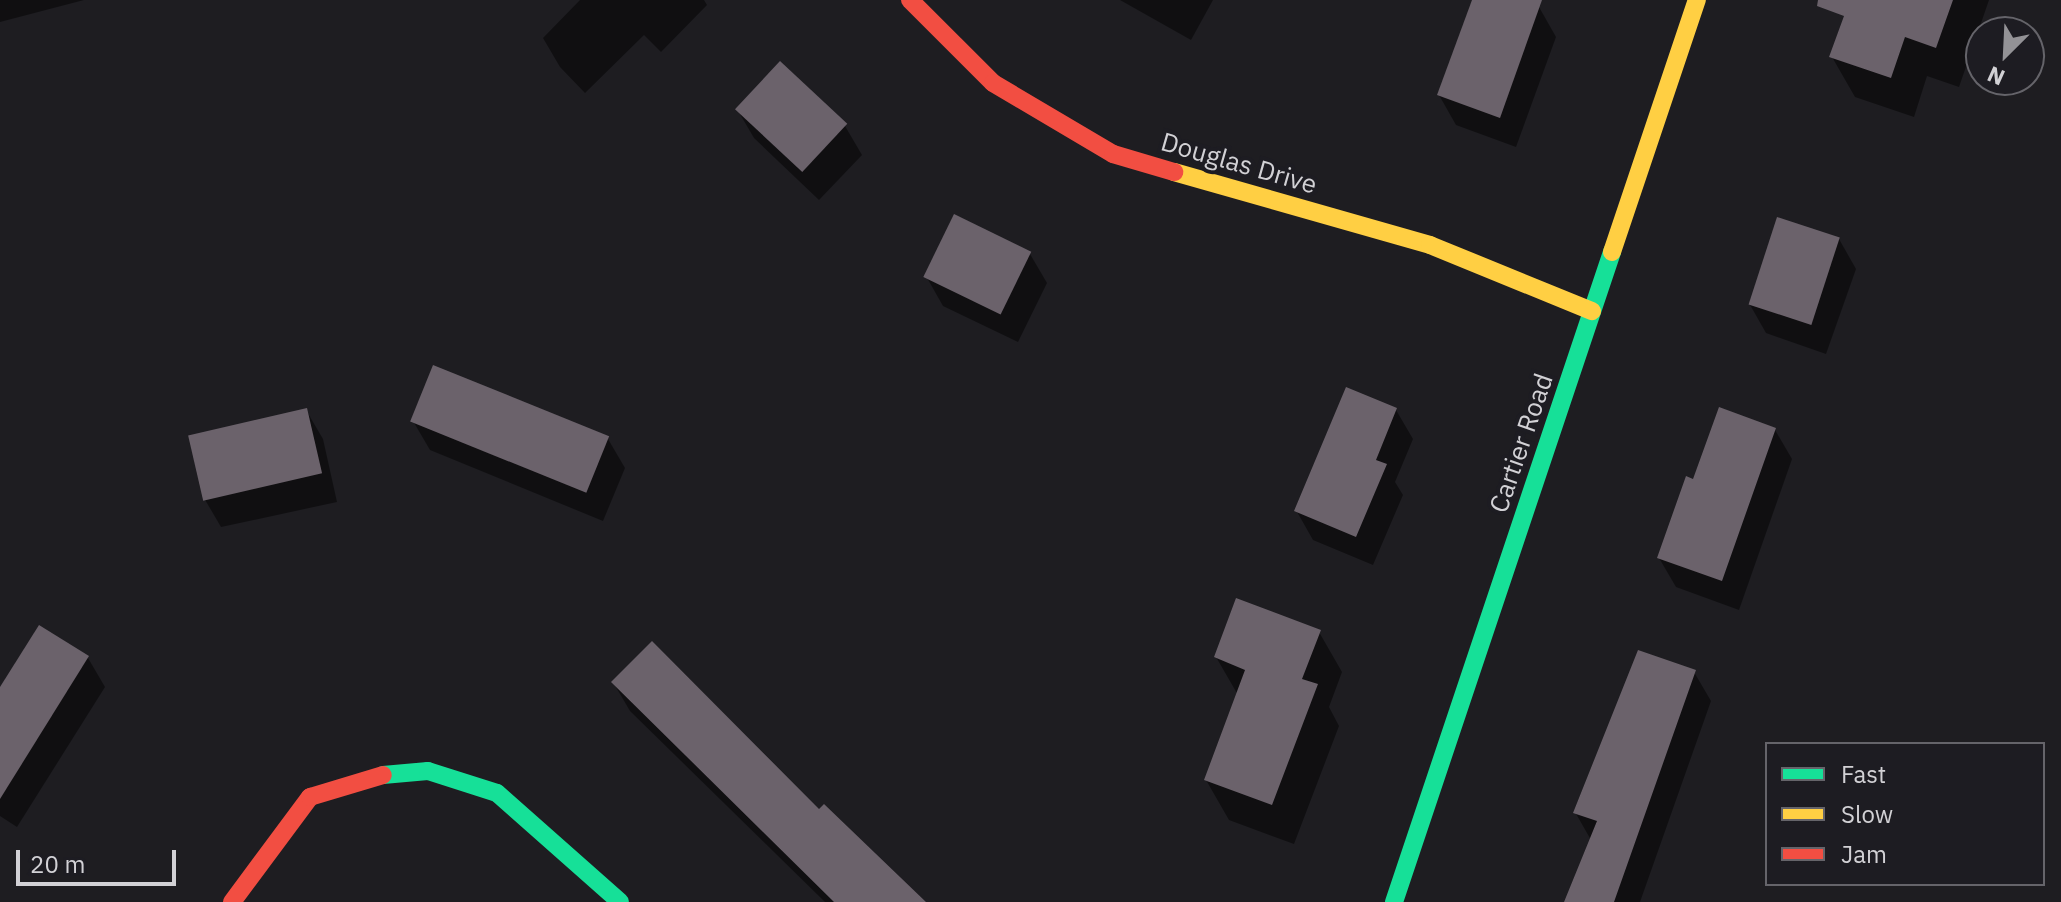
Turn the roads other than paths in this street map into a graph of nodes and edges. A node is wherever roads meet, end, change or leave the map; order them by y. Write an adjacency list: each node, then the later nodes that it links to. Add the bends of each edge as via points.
1 (910, 0): 3 (street, Douglas Drive, via 993,83 1113,154 1430,245)
2 (1697, 0): 3 (street, Cartier Road)
3 (1592, 311): 6 (street, Cartier Road)
4 (232, 902): 5 (street, via 310,797 367,777 428,771 497,793)
5 (620, 902)
6 (1394, 902)

